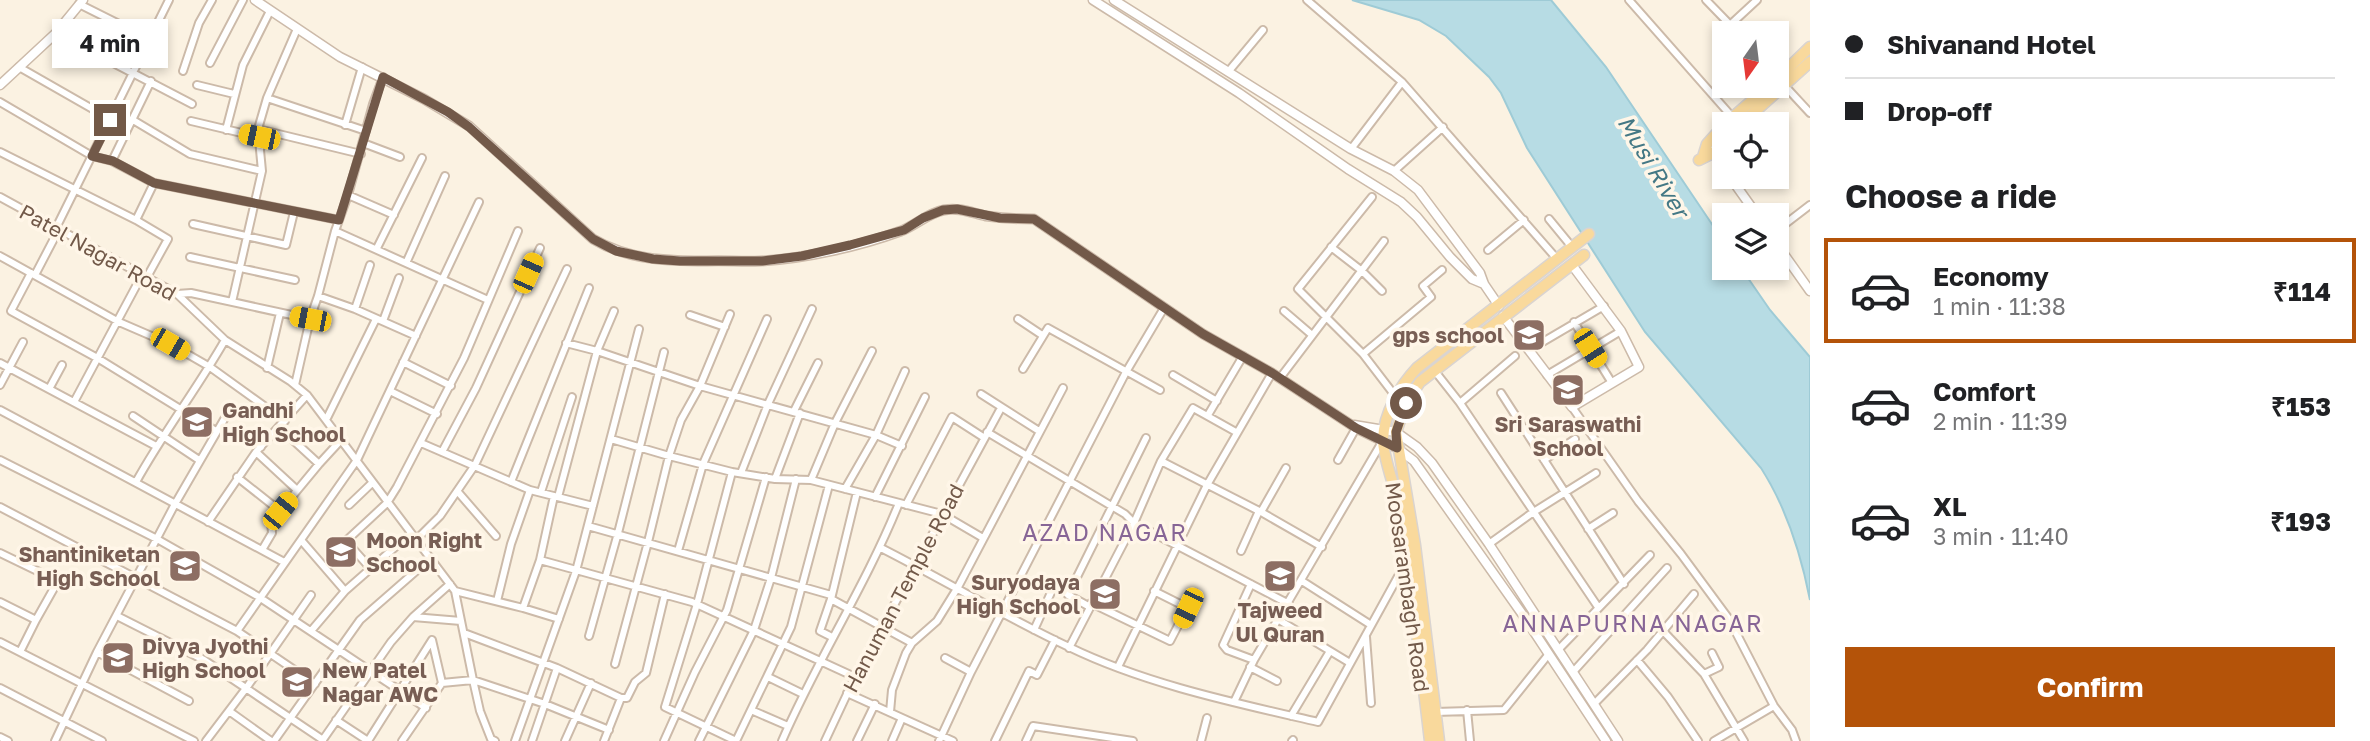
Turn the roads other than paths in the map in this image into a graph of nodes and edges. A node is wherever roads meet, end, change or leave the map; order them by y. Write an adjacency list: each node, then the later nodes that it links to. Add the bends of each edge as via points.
1 (212, 0): 25 (street)
2 (243, 0): 21 (street)
3 (255, 0): 12 (street)
4 (1093, 0): 112 (street, via 1401,202 1472,279)
5 (1114, 0): 27 (street)
6 (1307, 0): 31 (street)
7 (1629, 0): 41 (street)
8 (1706, 0): 13 (street)
9 (1757, 0): 14 (street)
10 (165, 1): 18 (street)
11 (81, 2): 17 (street); 18 (street)
12 (270, 11): 15 (street); 35 (street)
13 (1726, 21)
14 (1734, 21)
15 (297, 29): 23 (street); 36 (street)
16 (1263, 30): 27 (street)
17 (56, 33): 22 (street); 26 (street)
18 (149, 39): 26 (street)
19 (1810, 47): 24 (main road)
20 (1810, 62): 28 (main road)
21 (210, 63)
22 (19, 67): 32 (street); 45 (street)
23 (362, 67): 29 (street); 48 (street)
24 (1789, 69)
25 (183, 71)
26 (132, 72): 30 (street); 45 (street)
27 (1228, 72): 55 (street)
28 (1789, 74)
29 (383, 77): 51 (street); 122 (street, via 469,127 593,239 616,251 680,261 781,259 890,234 943,210 957,209 1034,219)
30 (151, 81): 40 (street); 46 (street)
31 (1402, 82): 49 (street); 55 (street)
32 (0, 85)
33 (197, 85): 35 (street)
34 (1789, 90): 44 (street)
35 (234, 94): 50 (street)
36 (267, 98): 48 (street); 52 (street)
37 (1757, 98): 42 (main road)
38 (1759, 98): 43 (main road)
39 (0, 102): 60 (street)
40 (192, 104)
41 (1723, 112)
42 (1743, 112)
43 (1744, 112)
44 (1810, 113)
45 (110, 120): 60 (street)
46 (133, 120): 64 (street); 65 (street, via 190,154)
47 (191, 121): 50 (street)
48 (345, 125): 51 (street)
49 (1443, 127): 66 (street); 81 (street)
50 (226, 130): 52 (street)
51 (366, 131): 53 (street)
52 (258, 133): 58 (street); 65 (street)
53 (363, 143): 58 (street); 61 (street)
54 (1712, 146): 59 (main road)
55 (1351, 149): 66 (street)
56 (1712, 150): 59 (main road)
57 (0, 152): 69 (street)
58 (361, 154): 70 (street)
59 (1705, 154): 63 (street)
60 (92, 156): 64 (street); 69 (street)
61 (400, 157)
62 (422, 158): 77 (street)
63 (1712, 159)
64 (113, 161): 68 (street)
65 (262, 171): 74 (street)
66 (1394, 171): 112 (street, via 1418,190)
67 (445, 176): 99 (street)
68 (154, 183): 74 (street); 79 (street)
69 (75, 191): 79 (street); 84 (street)
70 (348, 195): 77 (street); 80 (street)
71 (0, 197): 84 (street, Patel Nagar Road)
72 (1372, 197): 90 (street)
73 (479, 202): 110 (street)
74 (255, 204): 76 (street); 88 (street)
75 (1810, 205): 82 (street)
76 (294, 212): 80 (street); 88 (street, via 286,245)
77 (394, 215): 92 (street)
78 (1549, 219): 91 (street)
79 (136, 220): 108 (street, via 168,239)
80 (339, 220): 85 (street)
81 (1524, 220): 94 (street); 98 (street)
82 (1789, 222)
83 (193, 224): 88 (street)
84 (58, 229): 107 (street); 108 (street, Patel Nagar Road)
85 (335, 231): 92 (street); 117 (street)
86 (518, 231): 118 (street)
87 (1588, 234): 91 (main road, Moosarambagh Road)
88 (248, 237): 103 (street)
89 (1384, 241): 106 (street)
90 (1331, 247): 106 (street); 130 (street, via 1298,289)
91 (1572, 247): 98 (main road, Moosarambagh Road)
92 (377, 248): 99 (street)
93 (540, 248): 226 (street)
94 (1488, 250)
95 (1584, 255): 102 (main road)
96 (0, 256): 107 (street)
97 (190, 257): 103 (street)
98 (1557, 259): 120 (main road, Moosarambagh Road)
99 (407, 261): 110 (street)
100 (1789, 262): 115 (street)
101 (370, 265): 123 (street)
102 (1572, 265): 121 (street); 131 (main road)
103 (240, 269): 111 (street); 119 (street)
104 (568, 269): 237 (street)
105 (1442, 270): 152 (street, via 1423,286 1431,296)
106 (1362, 271): 114 (street); 130 (street)
107 (33, 274): 136 (street); 155 (street, via 11,311)
108 (144, 276): 116 (street, Patel Nagar Road); 136 (street)
109 (399, 278): 135 (street)
110 (443, 278): 118 (street); 143 (street)
111 (295, 280)
112 (1484, 284): 120 (street)
113 (589, 288): 146 (street)
114 (1382, 291)
115 (1810, 292)
116 (177, 294): 119 (street); 144 (street, Patel Nagar Road)
117 (318, 296): 123 (street); 132 (street)
118 (488, 300): 175 (street)
119 (232, 302): 127 (street)
120 (1499, 306): 187 (main road, Moosarambagh Road, via 1429,357)
121 (1604, 306): 137 (street); 140 (street)
122 (1164, 308): 153 (street); 168 (street)
123 (355, 309): 135 (street)
124 (812, 309): 191 (street)
125 (1284, 311): 142 (street)
126 (614, 312): 149 (street)
127 (280, 313): 132 (street); 163 (street)
128 (730, 314): 138 (street)
129 (690, 315): 138 (street)
130 (1327, 316): 142 (street); 152 (street)
131 (1503, 316): 148 (street); 165 (main road)
132 (310, 319): 174 (street)
133 (767, 319): 184 (street)
134 (1018, 319): 141 (street)
135 (380, 320): 143 (street); 201 (street)
136 (119, 321): 155 (street); 161 (street)
137 (1574, 322): 147 (street); 148 (street)
138 (725, 327): 176 (street)
139 (639, 329): 157 (street)
140 (1620, 331): 147 (street); 172 (street, via 1639,367)
141 (1042, 335): 164 (street); 168 (street, via 1048,328)
142 (1312, 335): 170 (street)
143 (416, 336): 156 (street)
144 (225, 340): 161 (street); 163 (street, Patel Nagar Road)
145 (23, 342): 162 (street)
146 (566, 344): 149 (street); 248 (street)
147 (1590, 348): 171 (street); 172 (street)
148 (1529, 350): 171 (street)
149 (597, 351): 157 (street); 260 (street)
150 (872, 351): 203 (street)
151 (664, 352): 166 (street)
152 (1363, 354): 187 (street)
153 (1242, 356): 170 (street); 188 (street)
154 (1515, 356): 190 (street)
155 (99, 359): 189 (street); 193 (street)
156 (403, 362): 175 (street); 180 (street)
157 (631, 362): 166 (street); 217 (street)
158 (0, 363): 162 (street)
159 (818, 363): 196 (street)
160 (62, 365): 178 (street)
161 (210, 367): 193 (street); 202 (street)
162 (10, 368): 173 (street); 178 (street)
163 (267, 369): 174 (street, Patel Nagar Road)
164 (1023, 369)
165 (1434, 370): 190 (street); 211 (main road, via 1413,390)
166 (658, 371): 176 (street); 223 (street)
167 (905, 372): 213 (street)
168 (1126, 372): 179 (street); 249 (street)
169 (1173, 375): 188 (street)
170 (1276, 375): 204 (street); 210 (street)
171 (1547, 375): 192 (street)
172 (1612, 383): 192 (street)
173 (0, 385)
174 (295, 385): 183 (street, Patel Nagar Road)
175 (451, 386): 197 (street)
176 (700, 386): 184 (street); 228 (street, via 681,419)
177 (1063, 388): 209 (street)
178 (49, 389): 189 (street)
179 (1160, 390)
180 (390, 391): 197 (street); 231 (street)
181 (1501, 393): 233 (street)
182 (981, 394): 194 (street)
183 (307, 395): 201 (street, Patel Nagar Road); 202 (street)
184 (732, 395): 191 (street); 236 (street)
185 (572, 397): 257 (street)
186 (925, 397): 222 (street)
187 (1396, 397): 206 (main road, Moosarambagh Road)
188 (1217, 401): 198 (street)
189 (74, 402): 221 (street)
190 (1460, 403): 271 (street)
191 (768, 404): 196 (street); 240 (street)
192 (1572, 407): 403 (street, via 1729,619)
193 (181, 408): 208 (street); 214 (street)
194 (1001, 408): 209 (street); 212 (street, Hanuman Temple Road)
195 (0, 410): 247 (street)
196 (797, 412): 203 (street); 244 (street)
197 (437, 414): 220 (street)
198 (1208, 415): 210 (street); 234 (street, via 1193,408)
199 (133, 416): 214 (street)
200 (226, 416): 208 (street)
201 (327, 418): 216 (street, Patel Nagar Road)
202 (285, 421): 205 (street)
203 (835, 423): 213 (street); 246 (street)
204 (1355, 427): 206 (street); 219 (street); 232 (street)
205 (280, 428): 225 (street); 235 (street)
206 (1384, 428): 211 (street); 219 (main road, Moosarambagh Road)
207 (241, 430): 225 (street)
208 (216, 431): 230 (street)
209 (1039, 431): 227 (street)
210 (1236, 432): 252 (street)
211 (1396, 432): 224 (main road, Moosarambagh Road); 285 (street, via 1432,463)
212 (985, 434): 227 (street); 264 (street, Hanuman Temple Road, via 952,417); 273 (street, Hanuman Temple Road)
213 (876, 435): 222 (street); 253 (street)
214 (162, 436): 221 (street); 230 (street)
215 (1146, 438): 267 (street)
216 (342, 439): 231 (street, Patel Nagar Road); 235 (street)
217 (611, 439): 223 (street); 266 (street)
218 (1575, 439): 233 (street)
219 (1382, 442): 224 (street); 287 (street); 297 (main road, Moosarambagh Road, via 1397,493)
220 (421, 443): 226 (street); 262 (street)
221 (156, 446): 247 (street)
222 (902, 446): 261 (street)
223 (640, 447): 228 (street); 278 (street)
224 (1397, 448): 368 (street, via 1415,461); 409 (main road, Moosarambagh Road, via 1415,545)
225 (258, 450): 242 (street); 254 (street)
226 (442, 452): 237 (street)
227 (1027, 454): 249 (street); 282 (street)
228 (669, 456): 236 (street); 284 (street)
229 (0, 460): 281 (street)
230 (199, 460): 263 (street)
231 (357, 460): 250 (street, Patel Nagar Road); 283 (street)
232 (1338, 460)
233 (1544, 460): 259 (street)
234 (1161, 461): 252 (street); 275 (street)
235 (319, 464): 254 (street)
236 (703, 464): 239 (street); 290 (street)
237 (475, 465): 248 (street); 256 (street)
238 (1286, 468): 270 (street)
239 (732, 471): 240 (street); 296 (street)
240 (741, 473): 243 (street)
241 (1596, 473): 259 (street)
242 (237, 477): 269 (street); 274 (street)
243 (766, 477): 244 (street); 302 (street)
244 (775, 479): 245 (street)
245 (796, 479): 246 (street); 306 (street)
246 (811, 480): 251 (street)
247 (136, 482): 263 (street)
248 (511, 482): 255 (street)
249 (1070, 482): 267 (street); 333 (street)
250 (372, 483): 262 (street, Patel Nagar Road); 265 (street)
251 (830, 485): 253 (street); 312 (street)
252 (1207, 485): 270 (street); 286 (street)
253 (845, 489): 258 (street)
254 (297, 490): 269 (street)
255 (530, 490): 257 (street); 324 (street)
256 (458, 492): 279 (street); 280 (street, via 440,516)
257 (541, 492): 260 (street)
258 (857, 492): 261 (street); 323 (street)
259 (1564, 493): 271 (street); 277 (street)
260 (556, 496): 266 (street); 295 (street)
261 (875, 496): 264 (street)
262 (387, 503): 280 (street, Patel Nagar Road); 301 (street, via 346,541)
263 (175, 504): 274 (street); 281 (street)
264 (903, 504): 273 (street); 288 (street)
265 (349, 505)
266 (593, 506): 276 (street)
267 (1111, 506): 275 (street); 321 (street)
268 (0, 507): 304 (street)
269 (280, 511): 289 (street, via 271,522 272,533)
270 (1260, 511): 287 (street); 291 (street)
271 (1532, 513): 285 (street); 329 (street)
272 (1613, 513): 277 (street)
273 (942, 514): 282 (street); 299 (street, Hanuman Temple Road)
274 (208, 522): 289 (street)
275 (1134, 523): 286 (street); 328 (street)
276 (588, 526): 278 (street); 303 (street)
277 (1588, 529): 310 (street)
278 (618, 533): 284 (street); 305 (street)
279 (496, 536)
280 (413, 537): 294 (street, Patel Nagar Road); 301 (street)
281 (157, 538): 304 (street); 322 (street)
282 (983, 538): 313 (street)
283 (301, 540): 298 (street); 314 (street)
284 (648, 542): 290 (street); 311 (street)
285 (1489, 544): 362 (street)
286 (1178, 546): 309 (street); 316 (street)
287 (1322, 547): 307 (street)
288 (881, 548): 299 (street); 331 (street)
289 (262, 550): 298 (street)
290 (678, 551): 296 (street)
291 (1241, 551)
292 (0, 553): 339 (street, via 58,582)
293 (1650, 555): 310 (street)
294 (432, 558): 308 (street, Patel Nagar Road); 360 (street, via 360,620)
295 (540, 560): 303 (street); 330 (street)
296 (709, 560): 302 (street); 326 (street)
297 (1407, 561): 343 (street); 452 (main road, Moosarambagh Road)
298 (284, 562): 322 (street)
299 (916, 565): 313 (street); 344 (street, Hanuman Temple Road)
300 (1667, 568): 380 (street)
301 (371, 569): 314 (street)
302 (739, 569): 306 (street); 335 (street)
303 (576, 571): 305 (street); 337 (street)
304 (137, 578): 334 (street); 347 (street)
305 (606, 578): 311 (street); 352 (street)
306 (771, 578): 312 (street); 345 (street)
307 (1301, 581): 327 (street); 343 (street)
308 (450, 584): 315 (street, Patel Nagar Road); 336 (street)
309 (1251, 584): 327 (street); 375 (street, via 1223,645)
310 (1624, 584): 329 (street)
311 (635, 586): 318 (street); 374 (street)
312 (801, 586): 323 (street); 358 (street)
313 (958, 587): 333 (street); 353 (street, via 937,621)
314 (345, 591): 348 (street)
315 (455, 591): 324 (street); 341 (street, Patel Nagar Road)
316 (1154, 591): 332 (street); 342 (street)
317 (1195, 593): 332 (street)
318 (665, 594): 326 (street); 395 (street, via 646,673 627,698)
319 (1694, 594): 349 (street)
320 (311, 595): 340 (street)
321 (1068, 595): 328 (street); 346 (street, via 1059,586 1053,588)
322 (259, 597): 340 (street); 347 (street)
323 (831, 597): 331 (street); 354 (street, via 820,631)
324 (497, 601): 330 (street)
325 (0, 602): 339 (street)
326 (697, 604): 335 (street); 410 (street, via 665,707)
327 (1289, 604): 338 (street)
328 (1091, 605): 342 (street); 361 (street)
329 (1598, 607): 362 (street)
330 (523, 608): 337 (street)
331 (848, 608): 344 (street); 354 (street)
332 (1188, 608): 342 (street, via 1170,641)
333 (1002, 612): 346 (street); 379 (street)
334 (117, 616): 365 (street); 390 (street)
335 (725, 616): 345 (street); 410 (street)
336 (413, 617): 341 (street); 378 (street)
337 (559, 620): 372 (street)
338 (1279, 620): 363 (street); 375 (street)
339 (36, 621): 364 (street)
340 (294, 621): 348 (street); 367 (street)
341 (461, 621): 350 (street, Patel Nagar Road)
342 (1138, 625): 376 (street)
343 (1371, 625): 351 (street)
344 (882, 626): 359 (street); 383 (street, Hanuman Temple Road)
345 (754, 630): 358 (street); 420 (street)
346 (1034, 630): 355 (street)
347 (237, 631): 367 (street)
348 (311, 631): 360 (street)
349 (1663, 631): 371 (street); 381 (street)
350 (464, 633): 372 (street); 384 (street, Patel Nagar Road)
351 (1365, 635): 373 (street); 399 (street)
352 (589, 636)
353 (920, 636): 356 (street); 359 (street)
354 (832, 637): 370 (street)
355 (1055, 640): 361 (street); 448 (street, via 1037,675 1028,671)
356 (928, 641)
357 (0, 642): 364 (street)
358 (784, 643): 370 (street); 382 (street)
359 (912, 643): 408 (street, via 892,690)
360 (338, 648): 378 (street); 389 (street)
361 (1069, 648): 376 (street)
362 (1559, 649): 380 (street)
363 (1330, 651): 373 (street); 411 (street)
364 (20, 652): 386 (street)
365 (97, 652): 386 (street); 397 (street)
366 (1712, 653): 381 (street, via 1718,667)
367 (270, 655): 389 (street); 390 (street)
368 (1548, 655): 406 (street, via 1504,710); 428 (street)
369 (945, 658): 379 (street)
370 (819, 660): 383 (street); 394 (street)
371 (1637, 660): 402 (street); 456 (street)
372 (542, 662): 377 (street); 396 (street)
373 (1350, 663): 411 (street, via 1318,722)
374 (614, 664)
375 (1252, 664): 385 (street); 398 (street)
376 (1118, 667): 398 (street)
377 (557, 668): 388 (street); 400 (street)
378 (370, 671): 392 (street); 416 (street)
379 (971, 672): 423 (street)
380 (1573, 672): 402 (street)
381 (1704, 674): 419 (street)
382 (768, 677): 394 (street); 405 (street)
383 (855, 677): 393 (street, Hanuman Temple Road)
384 (472, 680): 387 (street); 396 (street); 426 (street, Patel Nagar Road)
385 (1277, 681)
386 (82, 683): 417 (street); 432 (street)
387 (443, 683): 392 (street, via 432,640); 404 (street)
388 (591, 683): 395 (street); 412 (street)
389 (315, 684): 413 (street)
390 (247, 687): 407 (street); 413 (street)
391 (0, 688): 417 (street)
392 (401, 691): 404 (street); 435 (street)
393 (847, 693): 401 (street); 427 (street, Hanuman Temple Road)
394 (803, 694): 418 (street)
395 (621, 698): 421 (street)
396 (529, 699): 400 (street); 437 (street)
397 (189, 701)
398 (1234, 702): 411 (street)
399 (1371, 703)
400 (545, 704): 412 (street); 438 (street)
401 (875, 704): 408 (street); 445 (street)
402 (1594, 704): 455 (street)
403 (1774, 706): 419 (street); 459 (street)
404 (426, 708): 436 (street)
405 (751, 710): 418 (street); 443 (street)
406 (1467, 710): 409 (street); 454 (street)
407 (229, 711): 433 (street); 434 (street)
408 (890, 712): 414 (street)
409 (1435, 712): 453 (main road, Moosarambagh Road)
410 (677, 713): 420 (street); 441 (street)
411 (1291, 716)
412 (575, 717): 421 (street); 439 (street)
413 (290, 718): 425 (street); 434 (street)
414 (902, 718): 423 (street); 446 (street)
415 (1207, 718): 451 (street)
416 (336, 720): 425 (street); 435 (street)
417 (65, 722): 430 (street); 431 (street)
418 (788, 726): 444 (street)
419 (1737, 726): 457 (street); 458 (street)
420 (705, 728): 442 (street); 443 (street)
421 (609, 730): 440 (street)
422 (0, 737): 429 (street)
423 (941, 738): 447 (street)
424 (1088, 738): 449 (street, via 1033,726); 450 (street)
425 (322, 740)
426 (492, 740)
427 (829, 740)
428 (1605, 740)
429 (8, 741)
430 (55, 741)
431 (102, 741)
432 (194, 741)
433 (206, 741)
434 (273, 741)
435 (368, 741)
436 (402, 741)
437 (515, 741)
438 (532, 741)
439 (565, 741)
440 (604, 741)
441 (664, 741)
442 (699, 741)
443 (736, 741)
444 (782, 741)
445 (857, 741)
446 (892, 741)
447 (953, 741)
448 (995, 741)
449 (1026, 741)
450 (1132, 741)
451 (1201, 741)
452 (1430, 741)
453 (1439, 741)
454 (1470, 741)
455 (1618, 741)
456 (1698, 741)
457 (1714, 741)
458 (1744, 741)
459 (1796, 741)

